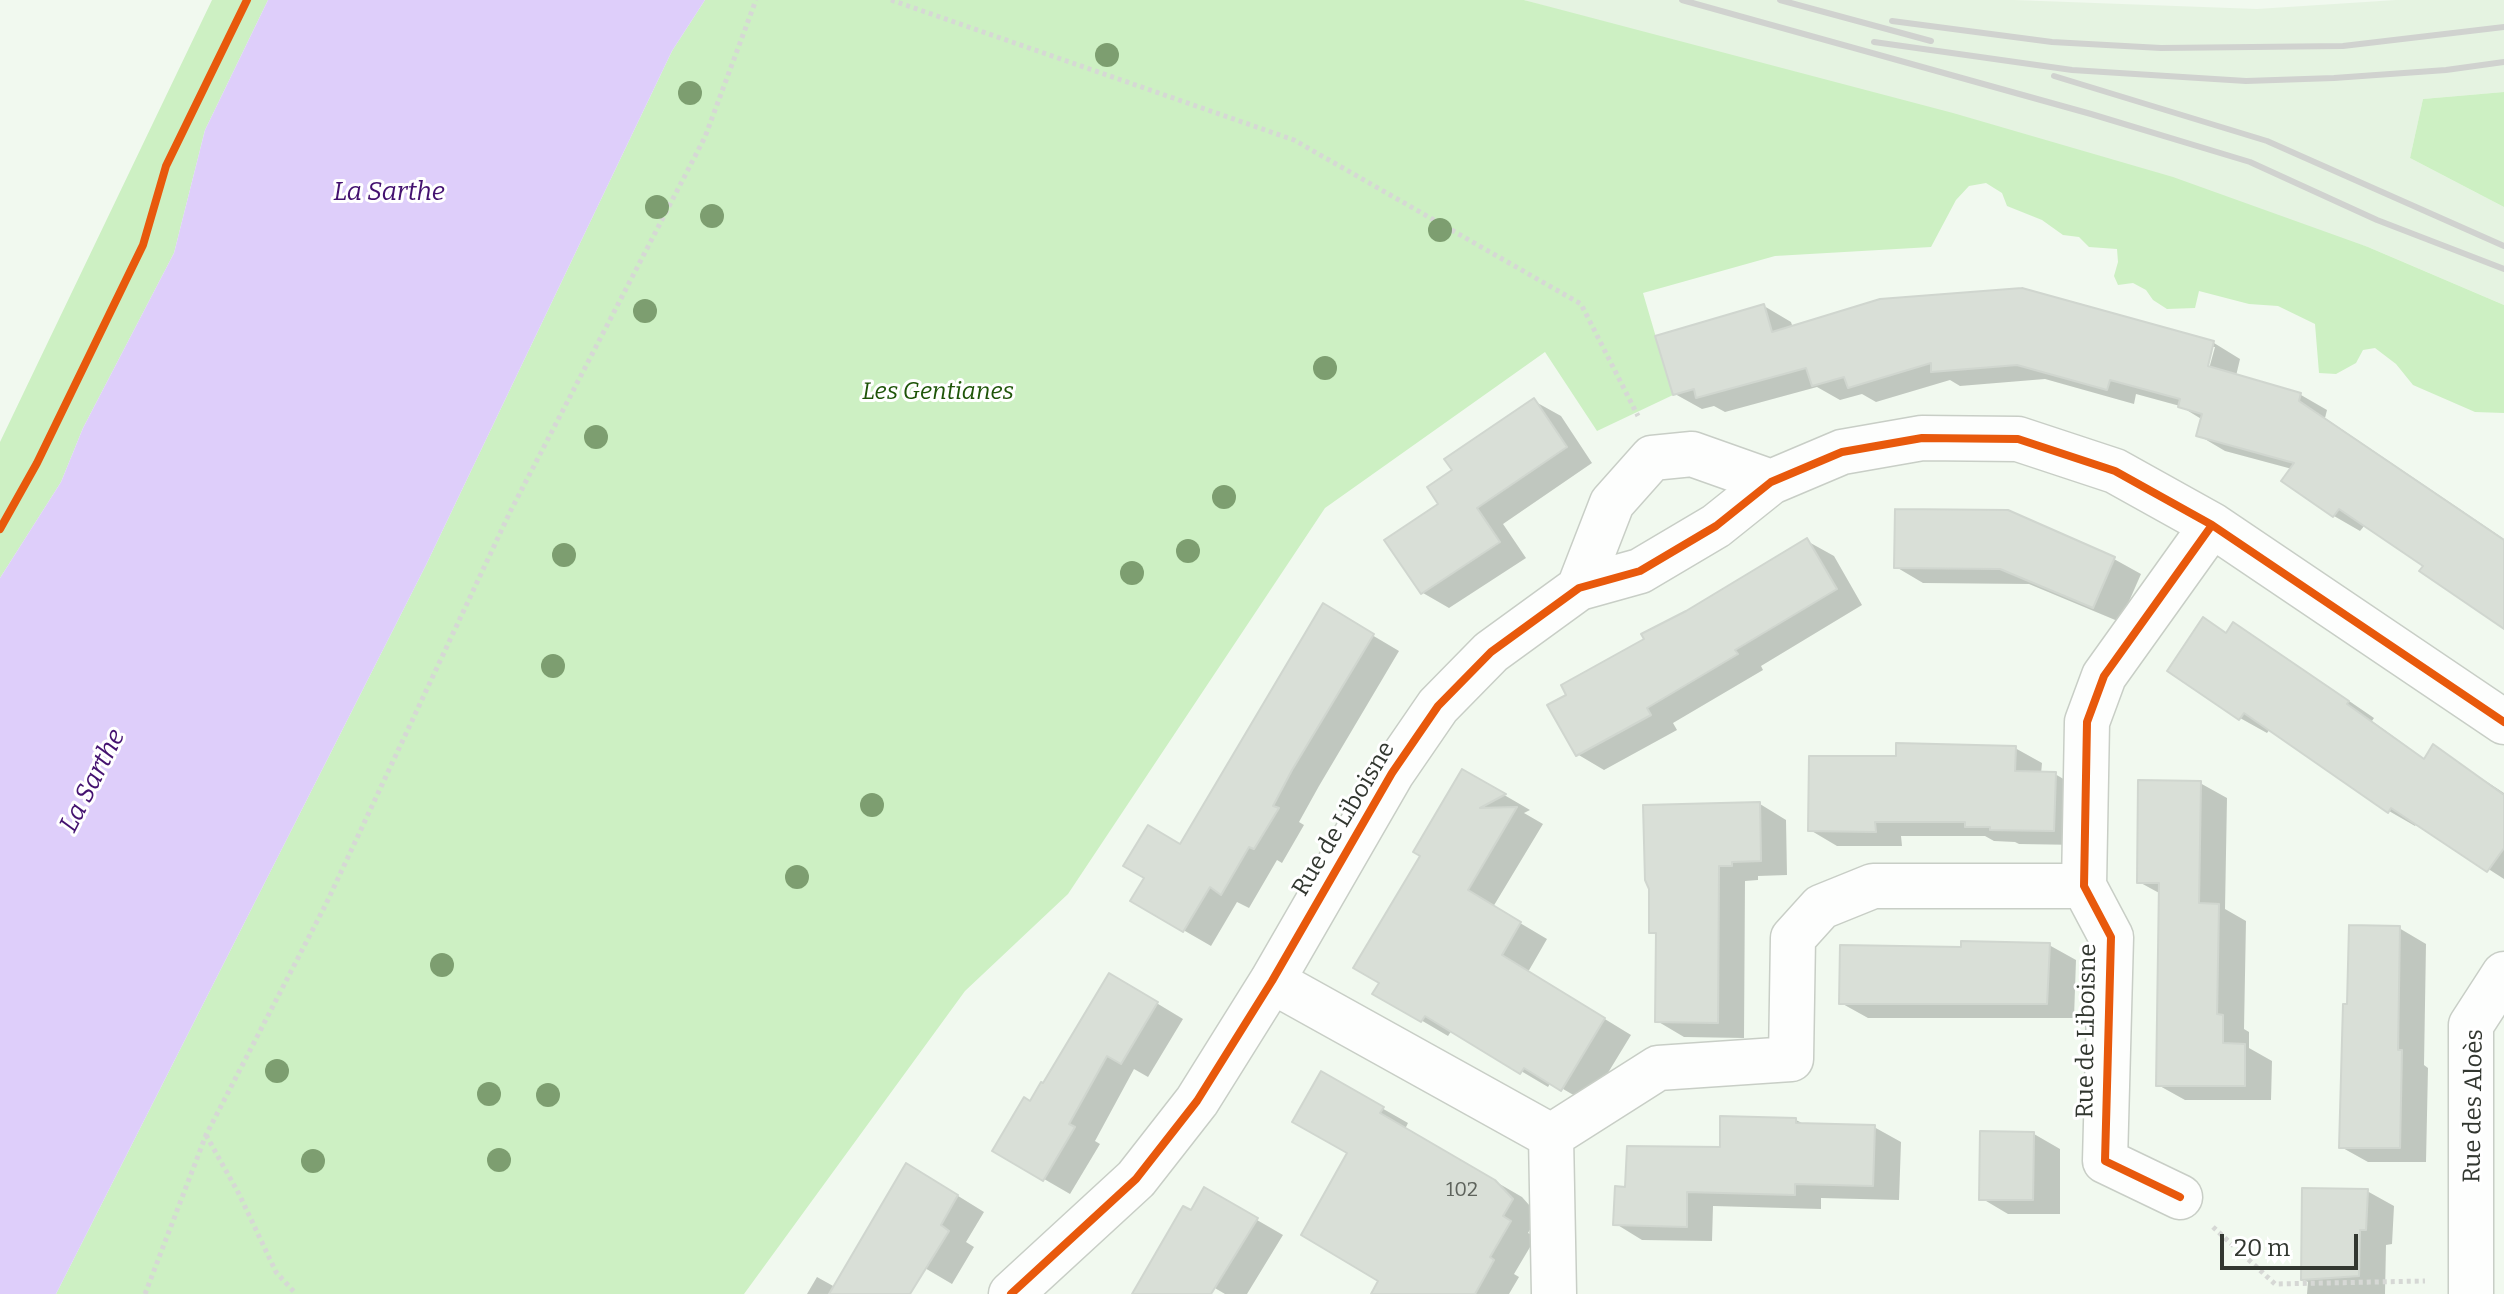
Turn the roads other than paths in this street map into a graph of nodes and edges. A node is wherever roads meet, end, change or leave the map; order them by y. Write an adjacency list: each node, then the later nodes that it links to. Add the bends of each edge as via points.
1 (1771, 482): 2 (street, Rue de Liboisne, via 1842,452 1922,438 2018,439 2115,471); 3 (street, Rue de Liboisne, via 1716,526 1640,571); 3 (street, via 1692,454 1652,458 1612,503)
2 (2212, 525): 4 (street, Rue de Liboisne); 5 (street, Rue de Liboisne, via 2104,676 2087,722)
3 (1579, 588): 7 (street, Rue de Liboisne, via 1491,652 1438,706 1392,773)
4 (2504, 722)
5 (2084, 886): 8 (street, via 1873,886 1821,907 1793,938 1791,1059 1658,1068); 9 (street, Rue de Liboisne, via 2111,937 2105,1161)
6 (2504, 974): 10 (street, Rue des Aloès, via 2471,1025)
7 (1272, 981): 8 (street); 11 (street, Rue de Liboisne, via 1197,1101 1136,1179)
8 (1551, 1136): 12 (street)
9 (2180, 1197)
10 (2472, 1287)
11 (1011, 1294)
12 (1554, 1294)

